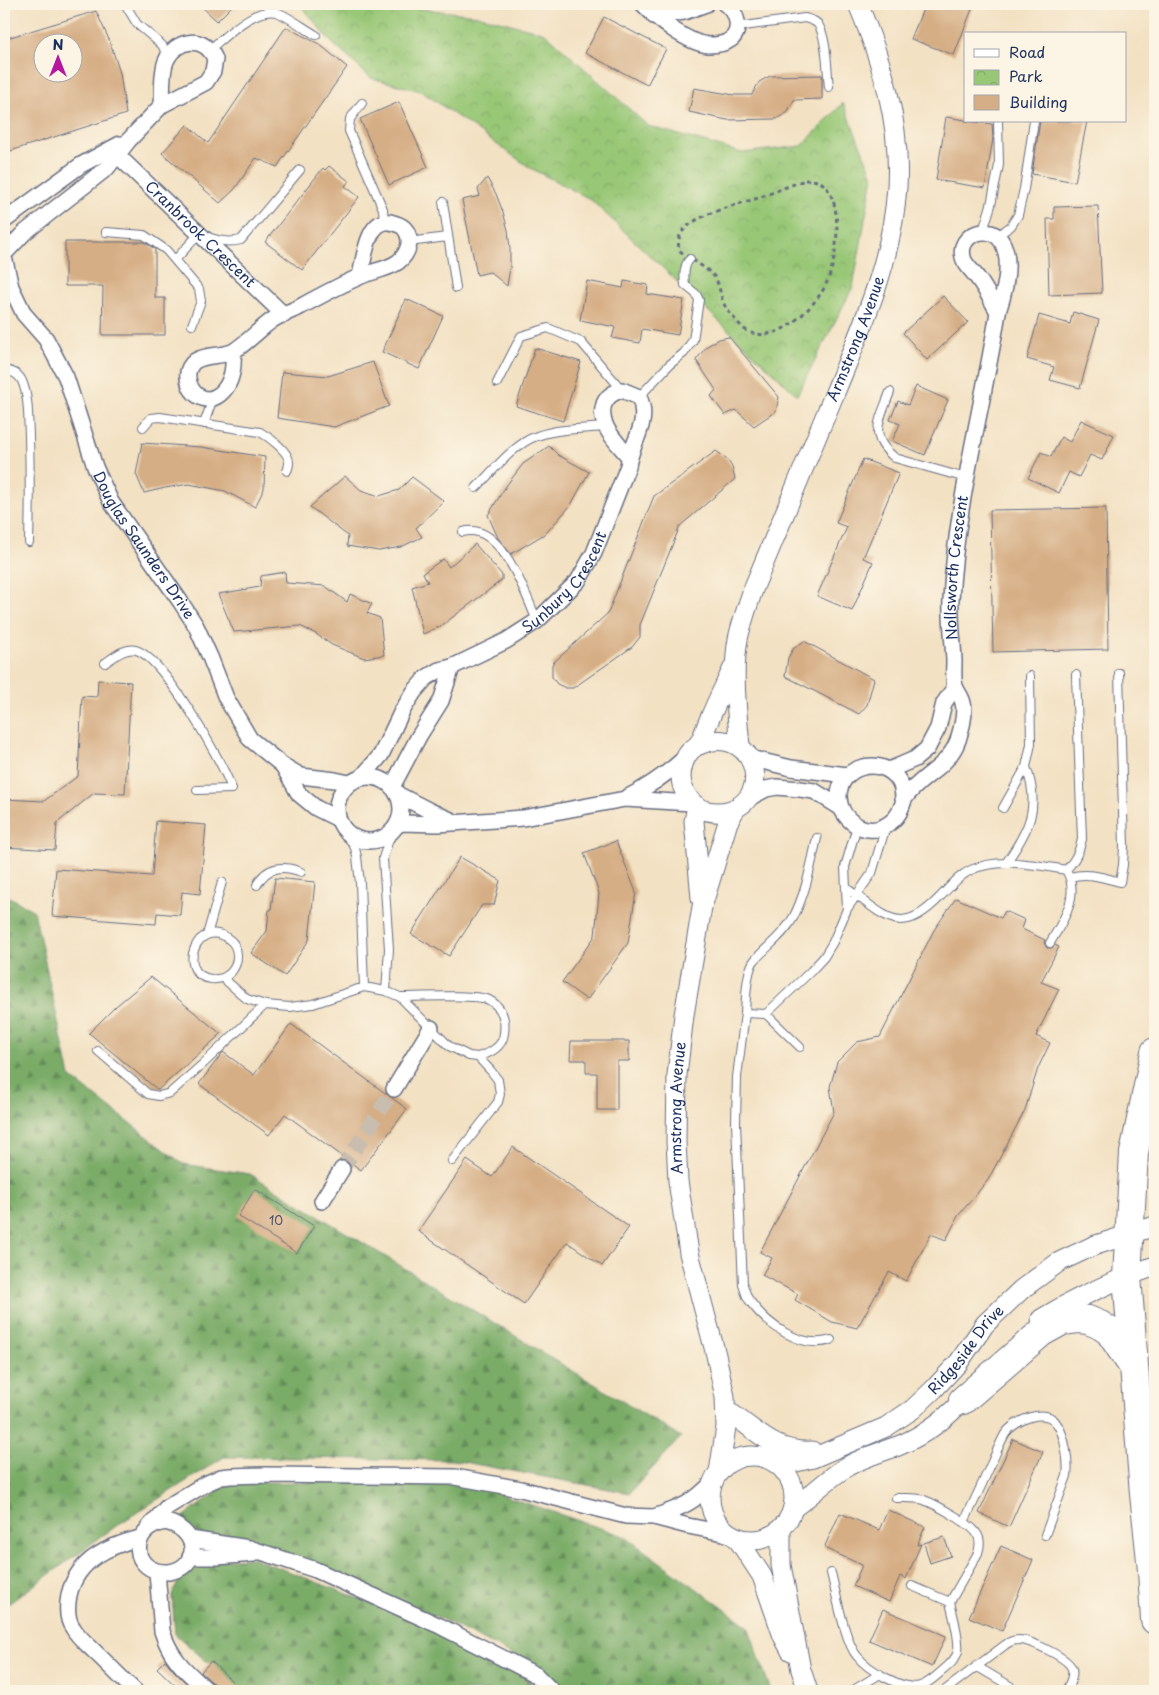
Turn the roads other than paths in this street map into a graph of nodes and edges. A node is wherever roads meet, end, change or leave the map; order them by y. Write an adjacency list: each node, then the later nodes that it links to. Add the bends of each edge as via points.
1 (125, 4): 10 (lane, via 137,24 158,41)
2 (643, 4): 6 (street)
3 (706, 4): 6 (street, via 684,12)
4 (726, 4): 7 (street, via 735,12)
5 (858, 4): 55 (street, Armstrong Avenue, via 878,55 892,112 897,163 893,223 876,291 754,587 742,624)
6 (654, 16): 7 (street, via 687,37 709,45 732,40)
7 (736, 27): 11 (lane, via 805,18 816,22 823,38)
8 (316, 35): 9 (lane, via 278,12 264,13 251,17)
9 (209, 50): 10 (street, via 190,41); 13 (street, via 215,59 210,78)
10 (168, 58): 13 (street)
11 (829, 87)
12 (362, 103): 20 (lane, via 350,120 349,131 383,209)
13 (162, 105): 16 (street)
14 (998, 122): 21 (lane, via 998,165 991,206)
15 (1034, 122): 24 (lane, via 1018,215 1011,226)
16 (114, 152): 19 (street, via 81,165); 23 (street, Cranbrook Crescent); 27 (street, via 107,168 24,233)
17 (300, 170): 23 (lane, via 241,240 222,242)
18 (443, 202): 25 (lane)
19 (4, 220)
20 (384, 222): 26 (street, via 404,228); 30 (street, via 370,236)
21 (982, 231): 24 (street); 33 (street, via 975,233 964,245 962,258)
22 (106, 232): 29 (lane, via 144,235)
23 (199, 234): 29 (lane); 35 (street, Cranbrook Crescent)
24 (997, 236): 33 (street, Nollsworth Crescent, via 1006,253 1004,292)
25 (447, 237): 26 (lane); 31 (lane)
26 (409, 242): 30 (street, via 408,250 397,262)
27 (4, 256): 34 (street, Douglas Saunders Drive, via 11,287)
28 (690, 259): 43 (lane, via 685,269 685,285 699,300 693,340)
29 (175, 260): 36 (lane, via 201,294)
30 (360, 276): 35 (street)
31 (456, 288)
32 (4, 300): 34 (street, Douglas Saunders Drive)
33 (998, 312): 49 (street, Nollsworth Crescent)
34 (24, 314): 63 (street, Douglas Saunders Drive, via 46,339 66,377 95,467 111,502 196,626 226,698 250,740)
35 (284, 315): 37 (street, via 272,320)
36 (192, 325)
37 (232, 352): 42 (street, via 234,363 229,381 220,394); 42 (street, via 198,359 190,366 188,377 193,392 204,399)
38 (4, 370): 52 (lane, via 16,373 25,391 30,484)
39 (497, 383): 40 (lane, via 521,336 548,328 581,342)
40 (622, 390): 43 (street); 46 (street, via 610,395 605,402 602,416)
41 (890, 392): 49 (lane, via 878,434 886,451 895,458)
42 (213, 397): 44 (lane)
43 (639, 397): 47 (street, Sunbury Crescent, via 643,421)
44 (204, 424): 45 (lane, via 155,417); 48 (lane, via 260,432 288,457)
45 (143, 427)
46 (606, 427): 47 (street); 50 (lane, via 532,438 514,450)
47 (629, 457): 53 (street, Sunbury Crescent, via 587,568)
48 (287, 471)
49 (966, 478): 60 (street, Nollsworth Crescent, via 951,601)
50 (476, 488)
51 (463, 532): 53 (lane, via 482,533 495,542 514,569)
52 (29, 542)
53 (537, 621): 56 (street, Sunbury Crescent, via 506,641)
54 (105, 663): 68 (lane, via 120,653 137,650 148,656 174,688 212,747 232,788)
55 (736, 663): 61 (street, Armstrong Avenue); 62 (street, Armstrong Avenue)
56 (452, 667): 67 (street, Sunbury Crescent, via 426,678 414,692 387,746); 69 (street, via 441,702 419,736)
57 (1119, 673): 84 (lane, via 1124,846 1120,882 1091,874)
58 (1076, 675): 84 (lane, via 1082,839)
59 (1030, 676): 64 (lane, via 1031,744)
60 (955, 687): 65 (street, via 944,703 938,728 927,749 915,759); 71 (street, Nollsworth Crescent, via 964,704 958,741 945,762 916,784)
61 (692, 751): 62 (street, via 709,740 720,739 730,741); 70 (street, via 660,780); 72 (street, via 682,766 681,776 686,794)
62 (745, 752): 66 (street, via 791,768); 73 (street, via 754,768 755,779)
63 (282, 764): 67 (street, Douglas Saunders Drive, via 302,776); 77 (street, Douglas Saunders Drive, via 299,794)
64 (1026, 767): 75 (lane); 82 (lane, via 1034,801 1021,841)
65 (889, 770): 66 (street, via 867,765); 71 (street, via 897,778)
66 (848, 775): 74 (street, via 841,785)
67 (356, 780): 69 (street, via 373,777 384,780); 77 (street, via 342,791 338,799 336,809)
68 (197, 790)
69 (395, 790): 76 (street); 80 (street, via 401,804)
70 (625, 799): 72 (street); 76 (street, via 523,818)
71 (904, 799): 79 (street, via 895,820)
72 (695, 804): 73 (street, via 713,812 725,812); 89 (street, Armstrong Avenue)
73 (741, 804): 74 (street, via 766,788 777,787 814,791); 89 (street, Armstrong Avenue, via 728,822)
74 (840, 807): 78 (street)
75 (1002, 808)
76 (457, 823): 80 (street, via 403,823)
77 (341, 824): 80 (street, via 354,838 367,841 379,839); 94 (lane, via 358,857)
78 (857, 826): 79 (street, via 875,830); 87 (lane, via 845,867)
79 (886, 826): 88 (lane, via 872,873)
80 (394, 829): 95 (lane, via 383,858 390,949)
81 (817, 838): 98 (lane, via 800,905 791,921 749,972)
82 (1006, 863): 84 (lane); 88 (lane, via 973,869 962,875 924,912 908,920 890,918)
83 (302, 872): 86 (lane, via 275,869 261,877)
84 (1068, 874): 92 (lane, via 1071,899)
85 (222, 882): 91 (lane)
86 (257, 885)
87 (846, 888): 88 (lane); 90 (lane)
88 (857, 895): 90 (lane)
89 (702, 907): 116 (street, Armstrong Avenue, via 677,1075 676,1149 689,1253)
90 (848, 909): 99 (lane, via 824,957)
91 (207, 935): 93 (lane, via 220,934 237,950 237,962 232,972); 93 (lane, via 197,942 192,952 193,964 200,974 211,979)
92 (1050, 943)
93 (223, 978): 97 (lane, via 247,998)
94 (364, 987): 95 (lane); 97 (lane, via 313,1004 290,1007)
95 (386, 991): 96 (lane)
96 (400, 997): 100 (lane); 104 (lane, via 475,998 487,999 494,1004 504,1016 504,1038 495,1050)
97 (265, 1005): 102 (lane, via 170,1093 148,1094)
98 (745, 1013): 99 (lane); 113 (lane, via 737,1077 736,1123 743,1285 748,1299 788,1334 816,1343)
99 (766, 1014): 101 (lane)
100 (431, 1028): 104 (lane, via 449,1046); 105 (street)
101 (800, 1047)
102 (98, 1051)
103 (1155, 1052): 110 (highway, via 1134,1153)
104 (478, 1057): 106 (lane, via 498,1080 498,1102)
105 (394, 1089)
106 (452, 1160)
107 (342, 1169): 108 (street)
108 (322, 1202)
109 (1155, 1226): 110 (street, Ridgeside Drive)
110 (1128, 1235): 112 (highway); 117 (street, Ridgeside Drive, via 1093,1246 1059,1262 1022,1289 985,1324 959,1362 913,1409 886,1427)
111 (1155, 1266): 112 (street, Ridgeside Drive)
112 (1127, 1276): 114 (highway); 115 (street, Ridgeside Drive, via 1079,1298 1035,1324 1002,1355)
113 (832, 1340)
114 (1135, 1369): 115 (highway, via 1109,1331 1100,1325 1083,1320 1062,1321 1042,1332); 139 (highway)
115 (964, 1400): 122 (street, Ridgeside Drive, via 928,1431 847,1467)
116 (728, 1405): 117 (street, via 777,1446 798,1451); 118 (street, Armstrong Avenue, via 745,1437); 119 (street, Armstrong Avenue)
117 (833, 1450): 118 (street, Ridgeside Drive, via 796,1462)
118 (768, 1459): 119 (street, via 738,1458); 122 (street, via 785,1472 793,1487)
119 (716, 1477): 123 (street, via 687,1505); 128 (street, via 710,1493 713,1516)
120 (188, 1495): 123 (street, via 220,1477 230,1476 455,1477 521,1489 626,1516); 125 (street); 127 (street, via 167,1507)
121 (896, 1498): 124 (lane, via 923,1500)
122 (793, 1508): 126 (street)
123 (654, 1517): 128 (street)
124 (964, 1522): 129 (lane, via 1005,1434 1035,1415 1051,1416 1059,1427 1069,1466); 137 (lane, via 976,1531 980,1546)
125 (174, 1524): 127 (street, via 155,1524); 130 (street)
126 (781, 1528): 128 (street, via 760,1539); 141 (street, via 781,1565)
127 (144, 1533): 133 (street, via 138,1548 141,1560); 144 (street, via 88,1561 74,1581 68,1601 69,1619 76,1633)
128 (733, 1536): 141 (street, via 762,1576 784,1636)
129 (1045, 1536)
130 (190, 1540): 131 (street, via 235,1545); 132 (street)
131 (263, 1554): 132 (street); 146 (street, via 316,1570 440,1626 536,1675)
132 (190, 1557): 134 (street)
133 (157, 1572): 134 (street); 138 (street)
134 (173, 1572): 138 (street)
135 (831, 1573): 142 (lane, via 850,1645 857,1656)
136 (912, 1586): 137 (lane)
137 (950, 1602): 143 (lane, via 958,1652 953,1662 929,1682)
138 (161, 1608): 145 (street, via 162,1631 174,1658)
139 (1155, 1620)
140 (976, 1666): 149 (lane); 150 (lane, via 1010,1686); 151 (lane, via 1012,1640 1031,1642 1070,1665 1072,1677)
141 (801, 1670): 147 (street)
142 (880, 1674): 143 (lane); 148 (lane)
143 (899, 1689)
144 (135, 1691)
145 (208, 1691)
146 (552, 1691)
147 (808, 1691)
148 (852, 1691)
149 (944, 1691)
150 (1012, 1691)
151 (1066, 1691)

